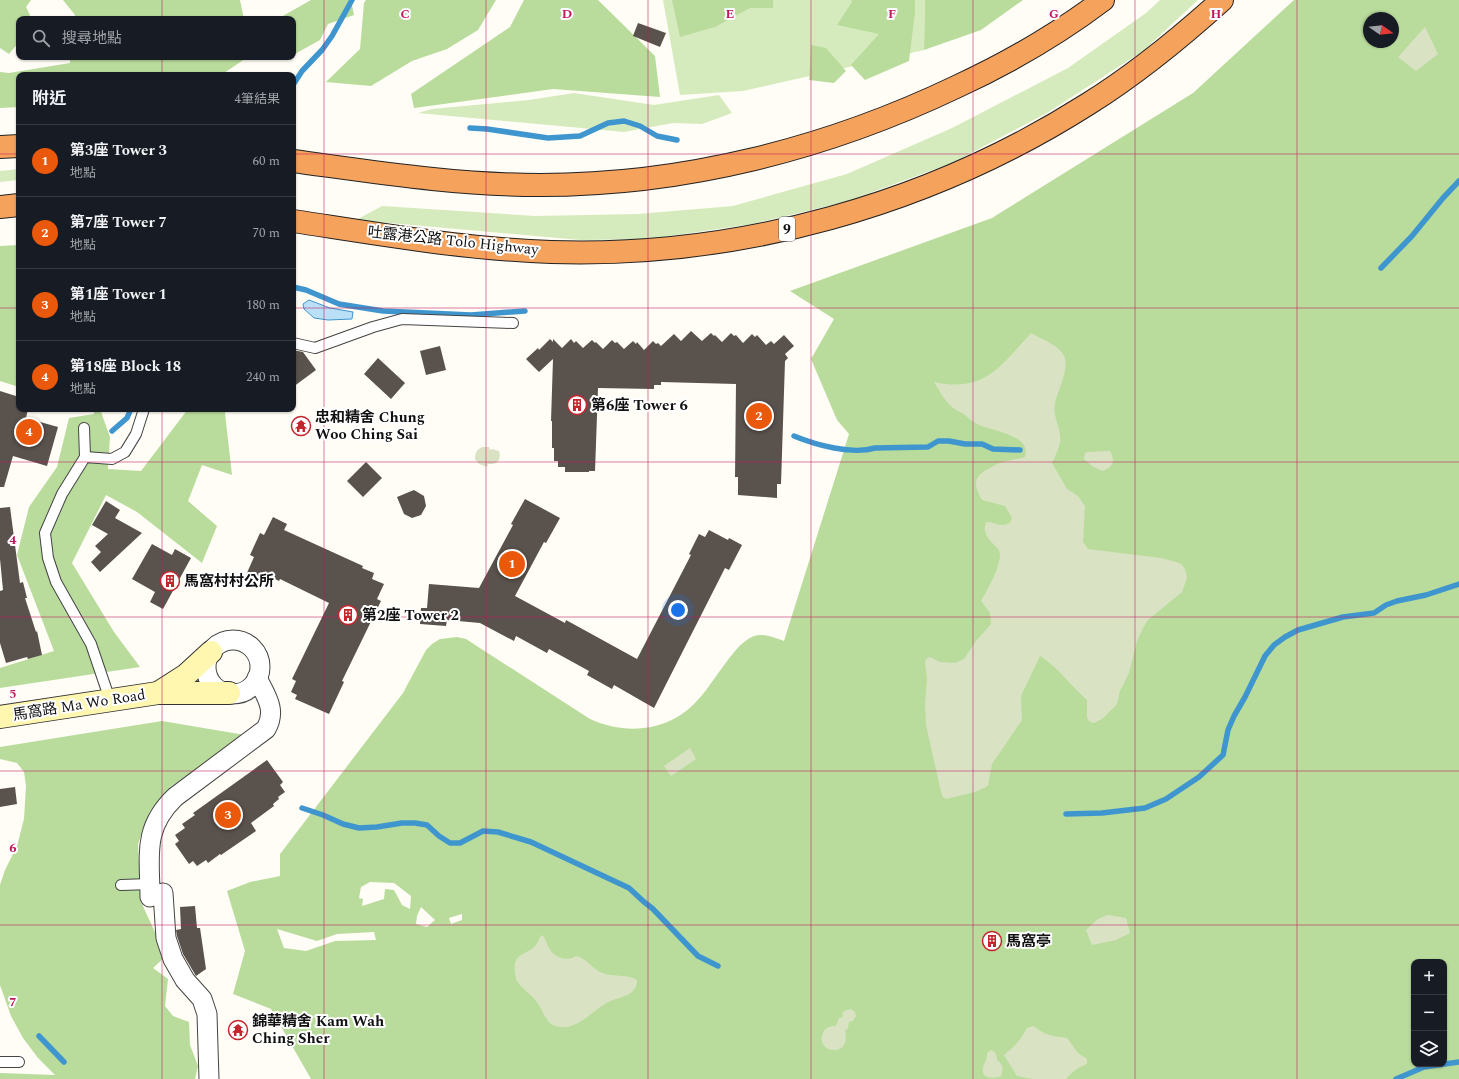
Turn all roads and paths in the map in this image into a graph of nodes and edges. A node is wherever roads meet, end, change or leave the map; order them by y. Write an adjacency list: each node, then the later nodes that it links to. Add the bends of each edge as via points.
1 (1103, 0): 5 (highway, via 1063,28 1001,65 898,114 823,141 719,167 627,180 534,185 440,180)
2 (1222, 0): 8 (highway, 吐露港公路 Tolo Highway / 9, via 1127,78 1088,104 1004,152 913,191 866,208 814,222 767,233 679,247 580,252 496,249)
3 (16, 146): 4 (highway)
4 (0, 147)
5 (296, 161)
6 (16, 205): 7 (highway)
7 (0, 207)
8 (296, 221)
9 (513, 323): 10 (lane, via 402,319 315,348)
10 (296, 344)
11 (143, 412): 13 (lane, via 136,434 125,452 112,459)
12 (84, 428): 13 (lane)
13 (85, 457): 18 (lane, via 62,494 45,533 48,558 56,582 90,644)
14 (211, 652): 15 (street, 馬窩路 Ma Wo Road, via 224,641 242,641 256,652 260,670); 16 (street, 馬窩路 Ma Wo Road, via 186,675); 17 (street, via 206,669 209,678 214,685)
15 (257, 678): 17 (street, 馬窩路 Ma Wo Road, via 246,690); 20 (street, 馬窩路 Ma Wo Road, via 271,711 266,729 174,797 164,808 149,842)
16 (158, 693): 17 (street, 馬窩路 Ma Wo Road); 18 (street, 馬窩路 Ma Wo Road)
17 (229, 693)
18 (110, 700): 19 (street, 馬窩路 Ma Wo Road)
19 (0, 717)
20 (150, 884): 21 (lane); 24 (street, 馬窩路 Ma Wo Road, via 150,897 163,893 166,938 173,959 185,980 202,999 207,1014)
21 (121, 885)
22 (0, 1062): 23 (lane)
23 (19, 1062)
24 (209, 1079)

